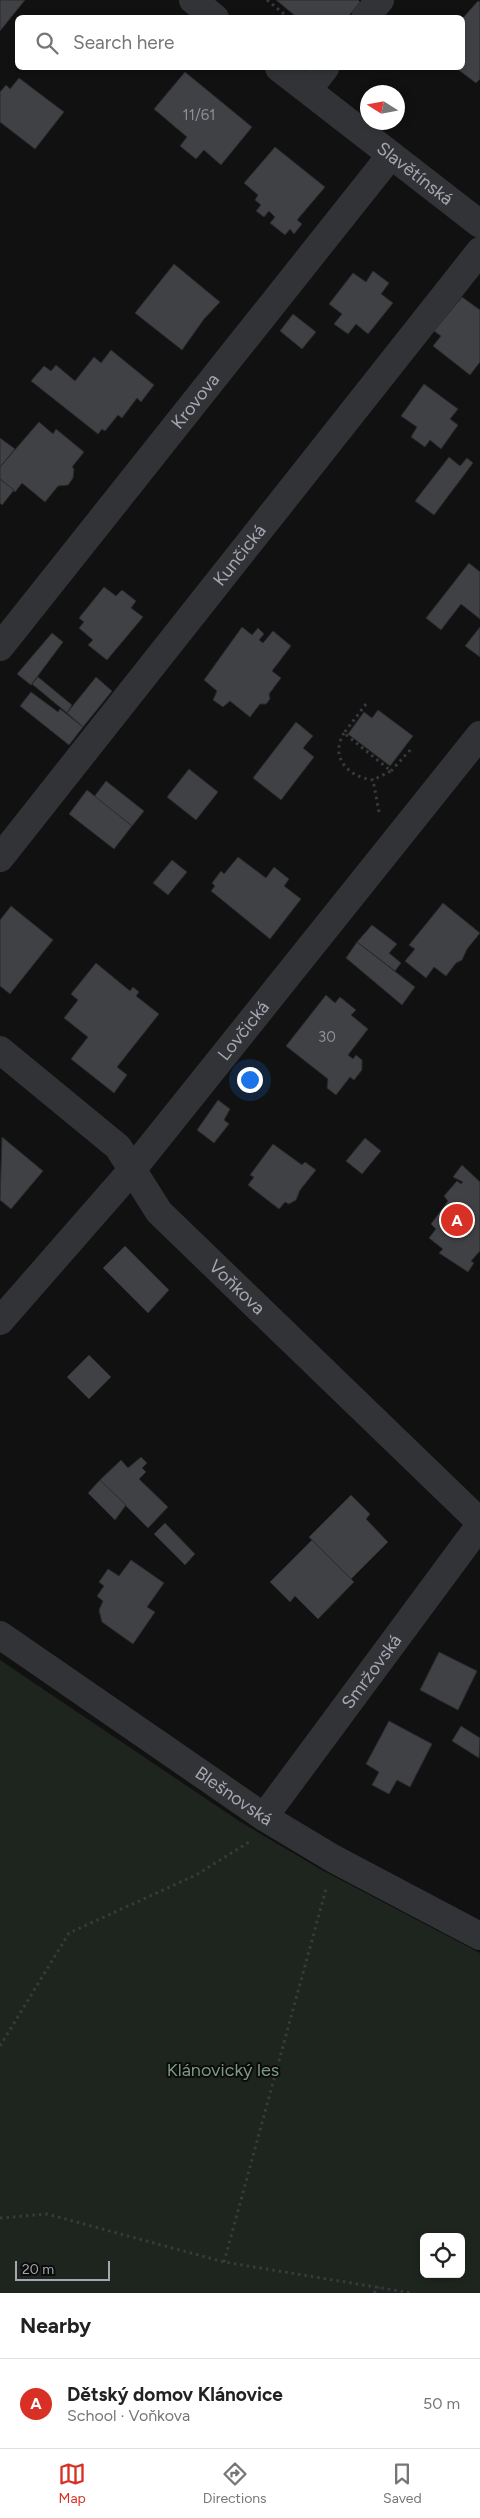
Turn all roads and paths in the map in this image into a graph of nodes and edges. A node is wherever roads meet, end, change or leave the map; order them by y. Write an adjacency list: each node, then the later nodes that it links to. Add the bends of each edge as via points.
1 (193, 0): 4 (street)
2 (267, 0): 5 (path)
3 (380, 0): 6 (street)
4 (211, 15)
5 (285, 15)
6 (368, 15)
7 (282, 70): 9 (street, Slavětínská)
8 (323, 70): 9 (street)
9 (308, 90): 10 (street, Slavětínská)
10 (391, 155): 11 (street, Slavětínská); 13 (street, Krovova)
11 (480, 224)
12 (480, 251): 21 (street, Kunčická)
13 (0, 647)
14 (366, 704): 15 (path)
15 (344, 734): 18 (path); 19 (path, via 338,750 342,763 357,776)
16 (480, 735): 23 (street, Lovčická)
17 (411, 749): 18 (path)
18 (391, 771): 19 (path)
19 (373, 780): 20 (path)
20 (379, 815)
21 (0, 858)
22 (0, 1050): 23 (street, Voňkova, via 118,1147)
23 (132, 1170): 24 (street, Lovčická); 25 (street, Voňkova, via 159,1212)
24 (0, 1322)
25 (480, 1524): 27 (street, Smržovská)
26 (0, 1635): 27 (street, Blešnovská)
27 (264, 1817): 28 (street, Blešnovská); 30 (path, via 255,1839 196,1875 70,1933)
28 (334, 1859): 29 (street, Blešnovská); 32 (path)
29 (480, 1936)
30 (0, 2046)
31 (0, 2218): 32 (path, via 47,2214)
32 (224, 2262): 33 (path)
33 (380, 2287): 34 (path); 35 (path)
34 (374, 2293)
35 (412, 2293)

